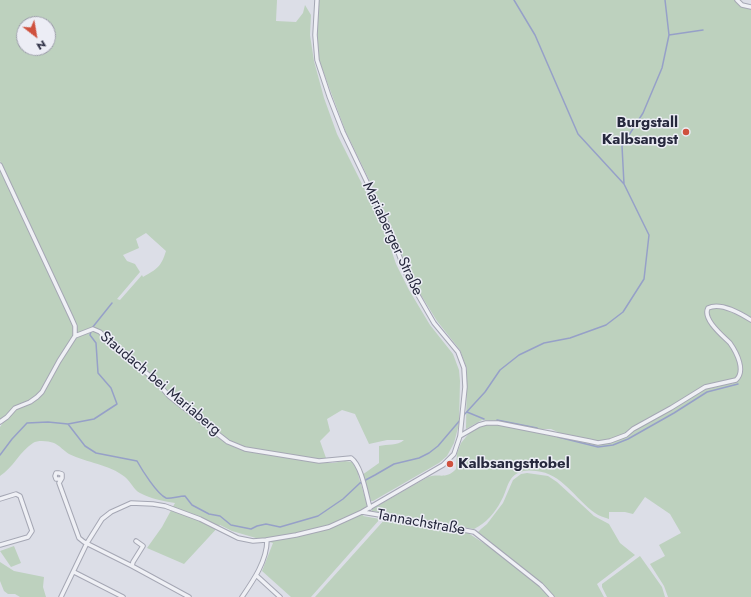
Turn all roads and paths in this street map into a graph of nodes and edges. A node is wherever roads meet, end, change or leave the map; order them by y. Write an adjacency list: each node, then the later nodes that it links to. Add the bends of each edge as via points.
1 (317, 0): 10 (street, Mariaberger Straße, via 317,60 343,132 388,226 407,276 434,323 462,360 465,374)
2 (737, 0): 3 (street, via 742,5)
3 (751, 7)
4 (0, 165): 6 (street, Staudach bei Mariaberg)
5 (751, 320): 10 (street, via 724,308 708,308 706,312 716,330 730,344 738,358 741,370 739,377 736,380 705,387 621,438 598,443 504,424 486,423)
6 (75, 326): 7 (street, Staudach bei Mariaberg); 8 (street, Staudach bei Mariaberg)
7 (81, 335): 8 (street, Staudach bei Mariaberg); 13 (street, Staudach bei Mariaberg, via 94,329 100,332 155,380 169,396 228,442 245,449 319,461 351,458 358,467)
8 (76, 336): 9 (street, via 42,392 16,408)
9 (0, 422)
10 (460, 436): 13 (street, Mariaberger Straße, via 454,454 443,465)
11 (60, 480): 17 (street, via 58,483 80,538)
12 (0, 499): 18 (street, via 16,494 20,496 32,530 28,537)
13 (370, 508): 14 (street, Mariaberger Straße)
14 (362, 512): 15 (street, Mariaberger Straße, via 329,527); 27 (street, Tannachstraße, via 474,532 542,585)
15 (267, 540): 17 (street, Mariaberger Straße, via 238,538 200,519 165,506 131,503 102,519); 21 (street)
16 (136, 541): 19 (street, via 143,546)
17 (87, 543): 19 (street); 20 (street, Mariaberger Straße)
18 (0, 546)
19 (132, 566): 24 (street)
20 (74, 572): 22 (street, Mariaberger Straße); 23 (street)
21 (257, 576): 25 (street); 26 (street)
22 (61, 597)
23 (123, 597)
24 (189, 597)
25 (242, 597)
26 (280, 597)
27 (552, 597)

